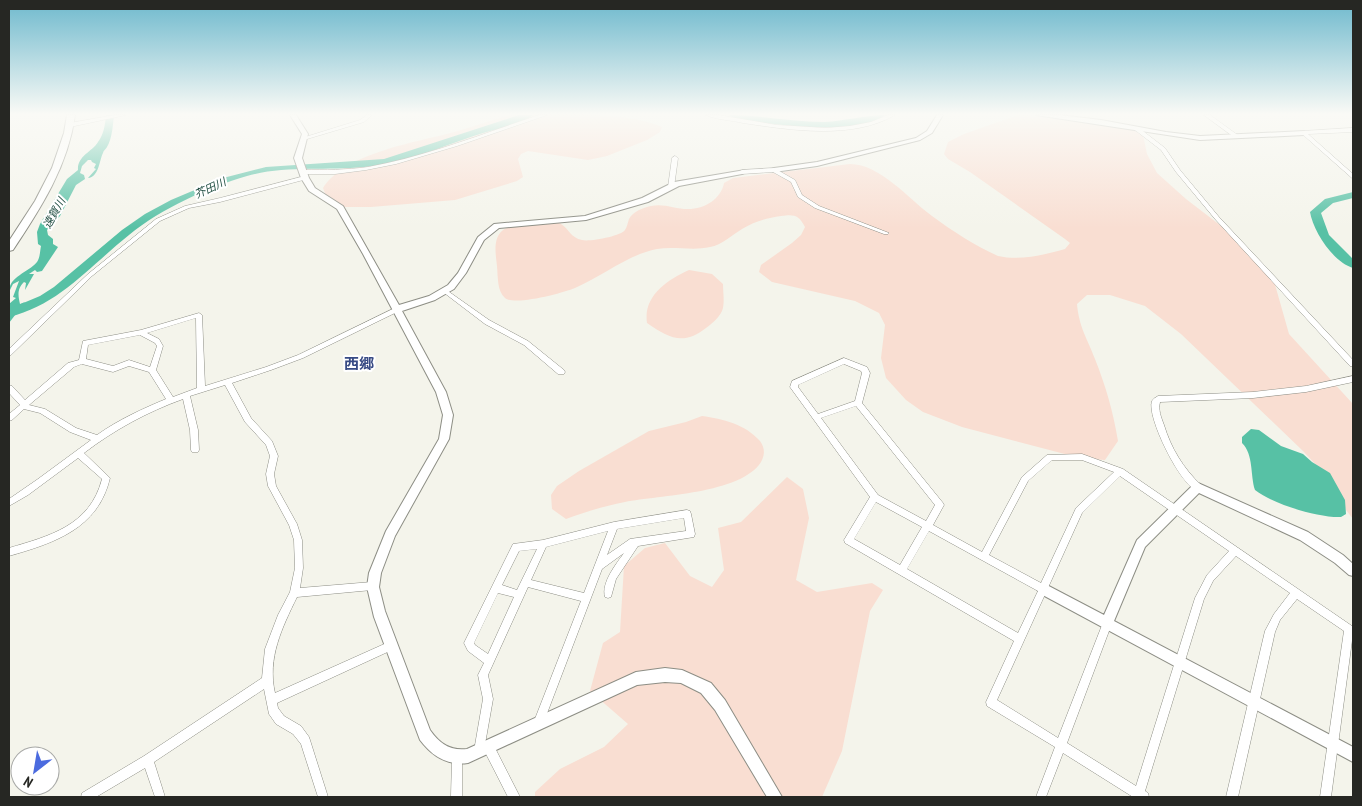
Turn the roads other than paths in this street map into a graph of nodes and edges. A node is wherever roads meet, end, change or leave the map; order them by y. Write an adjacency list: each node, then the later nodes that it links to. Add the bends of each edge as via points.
1 (62, 153): 14 (main road, via 39,201)
2 (300, 153): 9 (street)
3 (432, 153): 9 (street, via 398,164 359,170)
4 (865, 153): 8 (street)
5 (1166, 153): 20 (street, via 1218,218)
6 (1326, 153): 11 (street)
7 (675, 158): 12 (street)
8 (774, 170): 10 (street); 13 (street, via 793,181 800,196 817,207)
9 (302, 171): 16 (street, via 312,189 340,208); 18 (street, via 220,200 174,211 158,220 90,275)
10 (742, 172): 12 (street)
11 (1353, 177)
12 (671, 187): 15 (street, via 645,200 586,218 497,226 484,234 455,283)
13 (886, 233)
14 (9, 248)
15 (445, 291): 16 (street); 22 (street, via 487,322 530,346)
16 (396, 309): 24 (street, via 288,362); 52 (street, via 441,392 449,411 449,423 444,439 388,537)
17 (141, 332): 19 (street, via 85,343); 21 (street, via 160,346); 26 (street, via 199,315)
18 (9, 353)
19 (82, 361): 21 (street, via 113,369 129,364); 30 (street, via 71,366)
20 (1353, 364)
21 (152, 370): 28 (street)
22 (561, 372)
23 (1353, 379): 37 (street, via 1253,395 1158,399 1155,409 1175,462)
24 (227, 381): 26 (street); 55 (street, via 248,420 273,451 272,486 298,540 299,568)
25 (9, 388): 30 (street)
26 (201, 390): 27 (street)
27 (186, 395): 28 (street); 34 (street)
28 (171, 400): 33 (street, via 136,415)
29 (858, 403): 32 (street); 32 (street, via 866,373 844,361 795,383); 42 (street, via 940,505)
30 (24, 404): 31 (street); 33 (street, via 73,430)
31 (9, 418)
32 (816, 418): 38 (street)
33 (98, 439): 35 (street)
34 (195, 450)
35 (79, 454): 39 (street, via 31,491); 46 (street, via 106,478 92,510 57,536)
36 (1120, 471): 40 (street); 47 (street, via 1082,457 1050,457 1025,479); 54 (street, via 1079,510)
37 (1198, 487): 40 (street); 50 (street, via 1304,536)
38 (875, 497): 42 (street); 49 (street, via 848,540)
39 (9, 503)
40 (1174, 510): 45 (street); 60 (street, via 1141,544)
41 (614, 526): 43 (street, via 687,514 691,534); 44 (street); 48 (street)
42 (928, 526): 47 (street); 49 (street)
43 (635, 543): 48 (street, via 630,543); 57 (street, via 612,578)
44 (543, 544): 51 (street); 53 (street, via 516,547)
45 (1236, 551): 56 (street); 64 (street, via 1205,585)
46 (9, 552)
47 (984, 557): 54 (street)
48 (598, 568): 59 (street)
49 (901, 571): 61 (street)
50 (1353, 571)
51 (525, 582): 58 (street); 59 (street)
52 (372, 586): 55 (street); 62 (street)
53 (496, 588): 58 (street); 63 (street, via 469,643)
54 (1043, 589): 60 (street); 61 (street)
55 (294, 593): 65 (street, via 270,649)
56 (1296, 593): 67 (street, via 1270,631); 69 (street, via 1349,629)
57 (608, 594)
58 (520, 595): 63 (street)
59 (586, 598): 68 (street)
60 (1107, 623): 64 (street); 70 (street)
61 (1020, 639): 70 (street, via 991,702)
62 (391, 646): 66 (street); 73 (street, via 425,735 434,747)
63 (490, 661): 71 (street, via 483,675 488,699)
64 (1180, 662): 67 (street); 75 (street)
65 (266, 681): 66 (street); 74 (street)
66 (271, 700): 78 (street, via 280,720 296,730 304,741)
67 (1254, 702): 69 (street); 83 (street)
68 (537, 726): 71 (street); 81 (street, via 636,679 665,675 682,677 706,688 720,705)
69 (1333, 744): 72 (street); 84 (street)
70 (1061, 746): 75 (street); 82 (street)
71 (484, 750): 73 (street); 80 (street)
72 (1353, 755)
73 (457, 758): 79 (street)
74 (148, 760): 76 (street); 77 (street)
75 (1140, 796)
76 (86, 797)
77 (160, 797)
78 (323, 797)
79 (457, 797)
80 (514, 797)
81 (775, 797)
82 (1042, 797)
83 (1232, 797)
84 (1326, 797)

